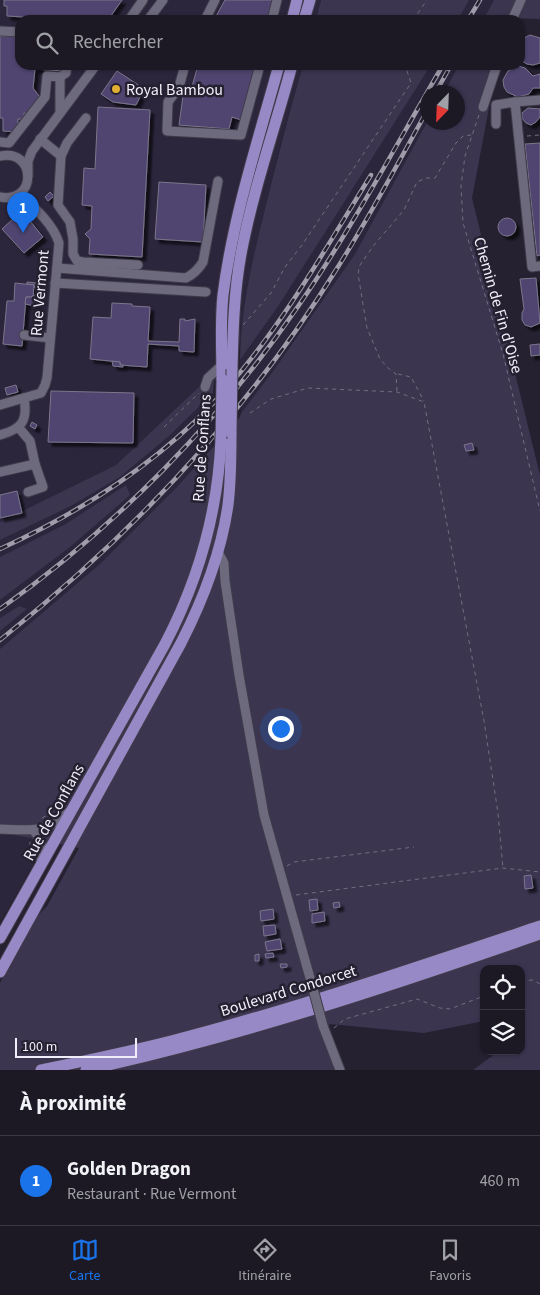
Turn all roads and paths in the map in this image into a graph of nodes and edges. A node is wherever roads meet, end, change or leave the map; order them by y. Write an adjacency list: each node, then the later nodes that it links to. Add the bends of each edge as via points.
1 (143, 0): 9 (street)
2 (163, 0): 10 (street)
3 (215, 0): 11 (street)
4 (277, 0): 12 (street)
5 (297, 0): 13 (main road)
6 (310, 0): 14 (main road)
7 (427, 0): 15 (path)
8 (520, 0): 16 (street)
9 (132, 15)
10 (152, 15)
11 (208, 15)
12 (273, 15)
13 (293, 15)
14 (306, 15)
15 (416, 15)
16 (514, 15)
17 (0, 31): 18 (street)
18 (15, 32)
19 (66, 70): 27 (street)
20 (92, 70): 33 (street)
21 (184, 70): 22 (street, via 179,87 168,102 166,130 241,135)
22 (259, 70)
23 (279, 70): 55 (main road, Rue de Conflans, via 229,261 223,297)
24 (291, 70): 52 (main road, Rue de Conflans, via 246,231)
25 (407, 70): 52 (path, via 411,83 270,293 245,324)
26 (494, 70): 28 (street)
27 (60, 77): 33 (street); 40 (street, via 47,76 45,97 9,142)
28 (486, 97): 31 (street); 32 (street)
29 (540, 100): 30 (street)
30 (514, 102): 31 (street); 38 (street)
31 (496, 104): 35 (street)
32 (483, 107): 37 (path, Chemin de Fin d'Oise)
33 (60, 113): 39 (street)
34 (86, 118): 42 (street)
35 (496, 124)
36 (540, 134): 38 (path)
37 (472, 135): 56 (path, via 463,136 456,143 435,178 417,182 404,210 360,266 360,293 367,328 380,359); 70 (path, Chemin de Fin d'Oise, via 461,186 463,224 504,354)
38 (519, 137): 48 (street, via 532,267)
39 (40, 139): 41 (street, via 24,154); 42 (street); 43 (street, via 29,157)
40 (0, 142)
41 (3, 156): 43 (street, via 18,158 27,169)
42 (61, 156): 47 (street, via 58,205 70,222 73,254 77,261)
43 (28, 176): 45 (street)
44 (218, 181): 49 (street, via 203,262 193,275 186,278)
45 (20, 194): 46 (street); 49 (street, Rue Vermont, via 56,233 59,243)
46 (2, 198)
47 (138, 265)
48 (540, 266)
49 (57, 268): 50 (street, Rue Vermont)
50 (55, 283): 51 (street); 54 (street, Rue Vermont)
51 (206, 292)
52 (233, 330): 55 (main road, Rue de Conflans)
53 (24, 335): 54 (street)
54 (50, 338): 59 (street, Rue Vermont, via 45,385 41,393)
55 (227, 367): 57 (street, via 208,378); 72 (main road, Rue de Conflans, bridge, via 230,490); 75 (main road, Rue de Conflans, bridge, via 222,379 218,477 202,556 186,601 165,644)
56 (396, 374): 58 (path); 60 (path, via 411,377)
57 (205, 387): 63 (path)
58 (398, 392): 60 (path); 62 (path, via 308,388 270,399)
59 (24, 398): 61 (street); 64 (street, via 26,408)
60 (424, 402): 81 (path, via 484,721 498,814)
61 (0, 405)
62 (250, 414)
63 (164, 427)
64 (19, 428): 65 (street); 66 (street, via 30,441)
65 (0, 435)
66 (35, 464): 67 (street); 68 (street, via 43,487)
67 (0, 472)
68 (28, 492)
69 (540, 495): 70 (path)
70 (536, 496): 71 (path, Chemin de Fin d'Oise)
71 (540, 511)
72 (218, 552): 73 (street, Rue de Conflans, via 224,563); 74 (main road, Rue de Conflans)
73 (225, 581): 74 (street, via 219,578); 82 (street, Rue de Conflans, via 238,675 264,815)
74 (204, 592): 89 (main road, Rue de Conflans, via 181,643)
75 (73, 809): 78 (street, via 55,824); 83 (main road, Rue de Conflans)
76 (56, 811): 78 (path, via 42,817)
77 (0, 829): 78 (street)
78 (34, 830): 80 (path, via 30,845); 83 (street, via 43,848)
79 (414, 847): 82 (path, via 294,862)
80 (34, 850)
81 (502, 868): 84 (path); 85 (path)
82 (279, 870): 85 (street, Rue de Conflans)
83 (38, 872): 88 (main road, Rue de Conflans)
84 (540, 872)
85 (286, 896): 93 (street, Rue de Conflans, bridge)
86 (540, 926): 94 (main road, Boulevard Condorcet, via 223,1027)
87 (540, 934): 95 (main road, Boulevard Condorcet, via 330,1005 171,1051)
88 (0, 938)
89 (0, 972)
90 (525, 981): 91 (path)
91 (540, 984)
92 (480, 998): 93 (path, via 450,1009 417,999 345,1019)
93 (327, 1029): 96 (street, Rue de Conflans)
94 (41, 1070)
95 (86, 1070)
96 (340, 1070)

